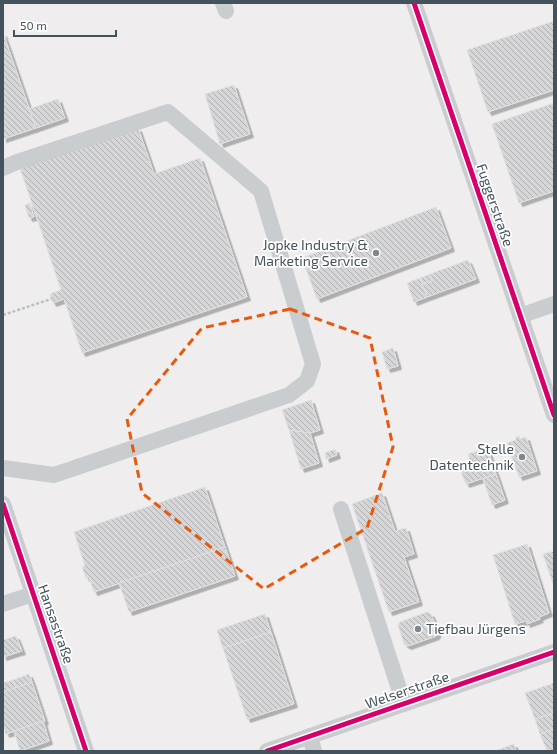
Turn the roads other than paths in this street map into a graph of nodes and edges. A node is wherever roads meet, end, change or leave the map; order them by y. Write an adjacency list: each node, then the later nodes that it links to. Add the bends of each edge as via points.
1 (414, 3): 4 (street, Fuggerstraße)
2 (3, 168): 6 (street, via 168,112 261,191 313,364 307,381 289,395 54,475)
3 (554, 304): 4 (street)
4 (520, 316): 5 (street, Fuggerstraße)
5 (554, 415)
6 (3, 468)
7 (3, 504): 9 (street, Hansastraße)
8 (340, 509): 12 (street)
9 (33, 594): 10 (street); 14 (street, Hansastraße)
10 (3, 604)
11 (554, 652): 12 (street, Welserstraße)
12 (404, 704): 13 (street, Welserstraße)
13 (312, 744): 15 (street, Welserstraße)
14 (86, 751)
15 (267, 751)

